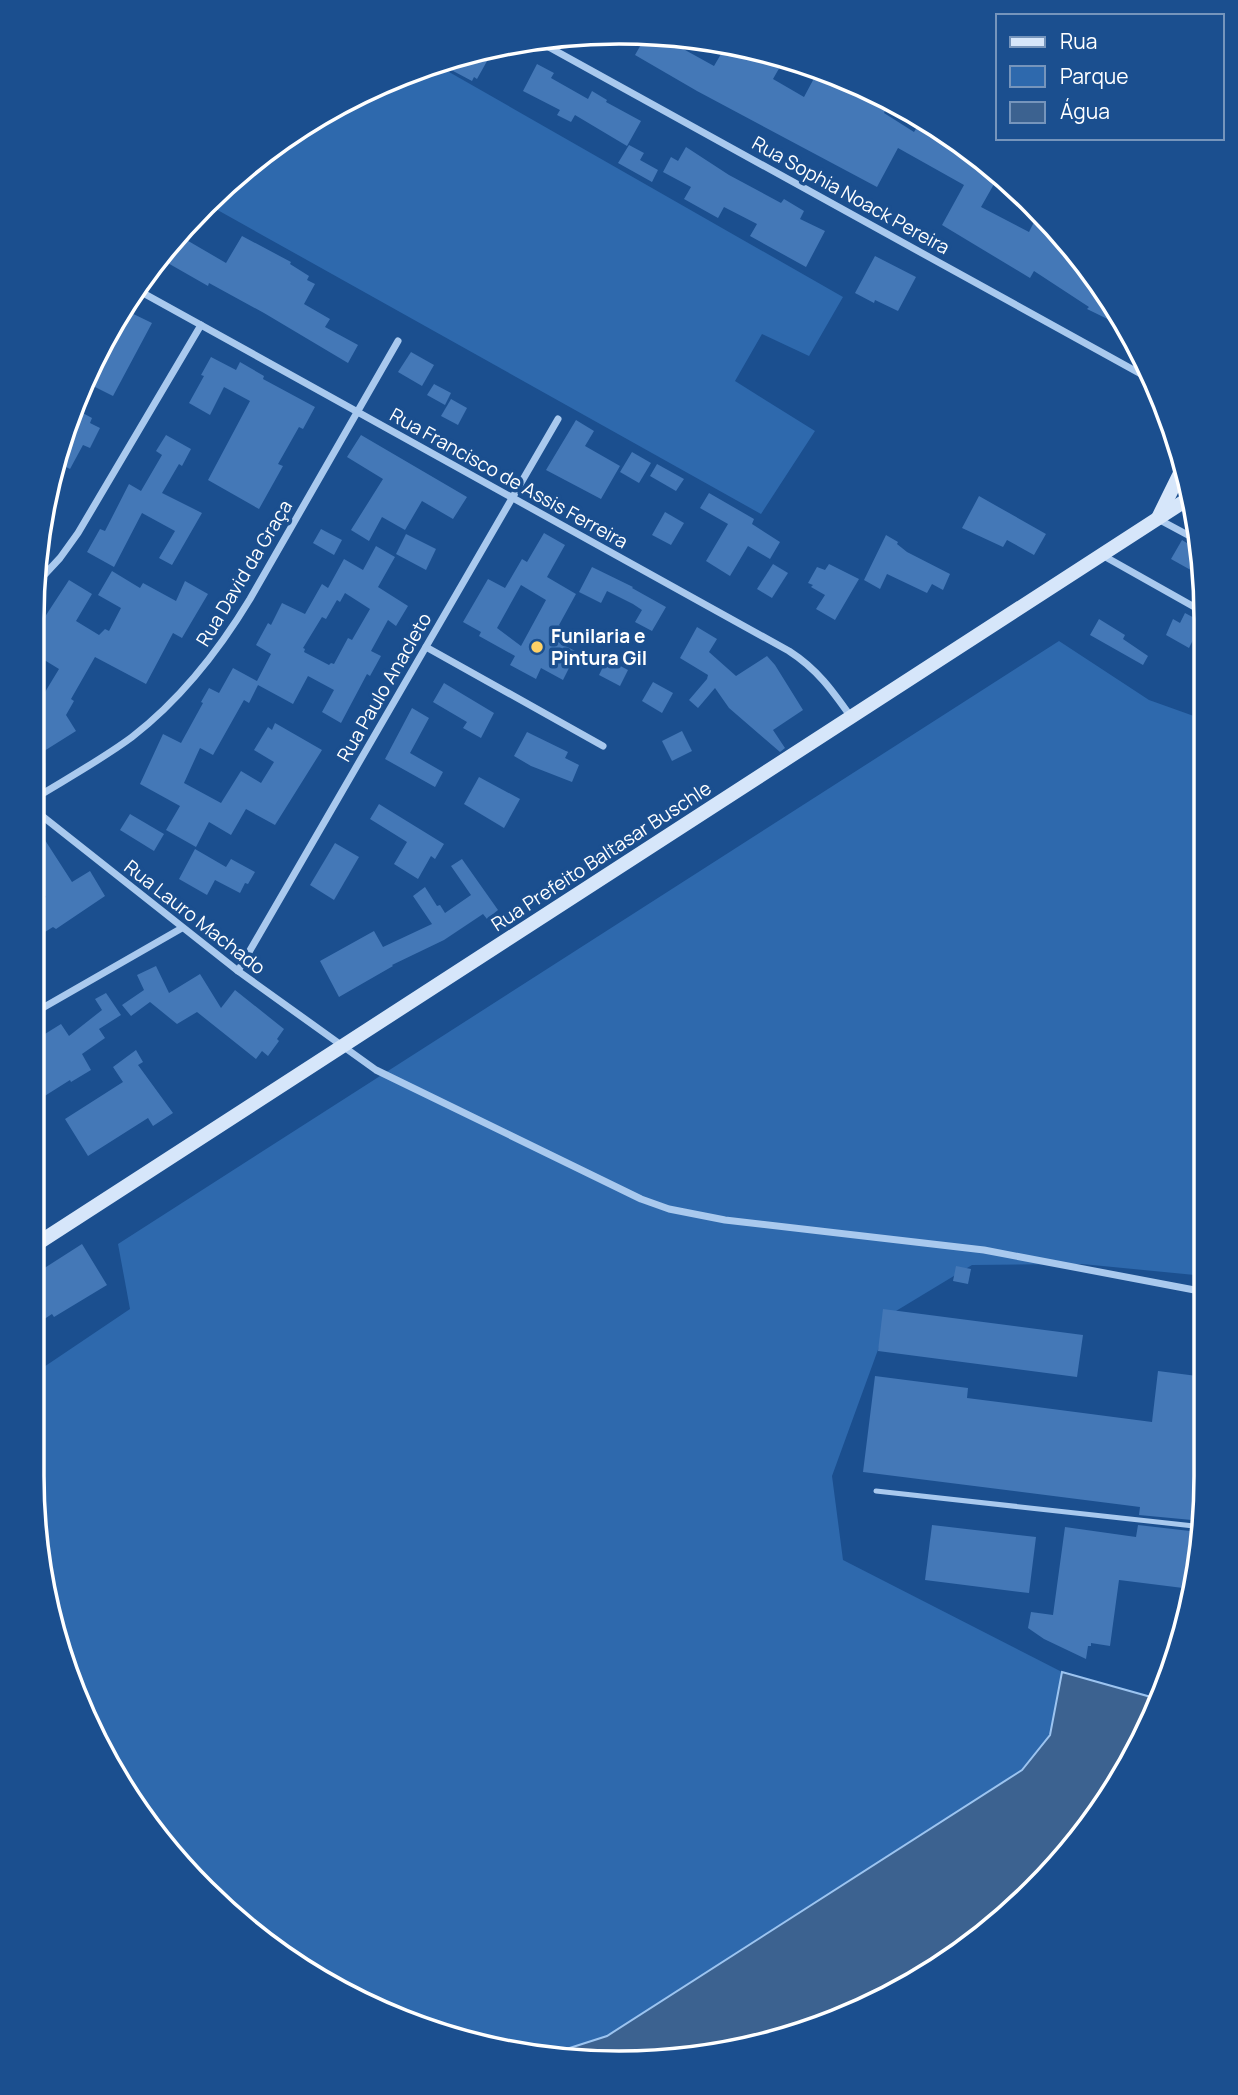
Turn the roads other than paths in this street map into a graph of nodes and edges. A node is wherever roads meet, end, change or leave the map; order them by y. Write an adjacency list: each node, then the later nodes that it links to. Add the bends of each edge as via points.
1 (552, 48): 5 (street, Rua Sophia Noack Pereira)
2 (145, 294): 3 (street, Rua Francisco de Assis Ferreira)
3 (201, 325): 6 (street, Rua Francisco de Assis Ferreira); 14 (street, via 78,533)
4 (398, 341): 6 (street, Rua David da Graça)
5 (1138, 373)
6 (357, 411): 9 (street, Rua Francisco de Assis Ferreira); 19 (street, Rua David da Graça, via 250,600 205,666 134,736)
7 (558, 419): 9 (street, Rua Paulo Anacleto)
8 (1177, 479): 11 (main road)
9 (512, 497): 16 (street, Rua Paulo Anacleto); 17 (street, Rua Francisco de Assis Ferreira, via 799,657 823,678)
10 (1182, 502): 11 (main road, Rua Prefeito Baltasar Buschle)
11 (1158, 518): 12 (street); 13 (main road, Rua Prefeito Baltasar Buschle)
12 (1187, 535)
13 (1101, 555): 15 (street); 17 (main road, Rua Prefeito Baltasar Buschle)
14 (46, 573)
15 (1194, 607)
16 (426, 647): 18 (street); 22 (street, Rua Paulo Anacleto)
17 (851, 717): 24 (main road, Rua Prefeito Baltasar Buschle)
18 (603, 746)
19 (44, 793)
20 (44, 818): 21 (street, Rua Lauro Machado)
21 (183, 928): 22 (street, Rua Lauro Machado); 23 (street)
22 (238, 971): 24 (street, Rua Lauro Machado)
23 (44, 1007)
24 (341, 1047): 25 (main road, Rua Prefeito Baltasar Buschle); 26 (street, Rua Lauro Machado, via 403,1085 669,1209 725,1220 984,1250)
25 (44, 1239)
26 (1194, 1290)
27 (876, 1491): 28 (lane)
28 (1192, 1526)

